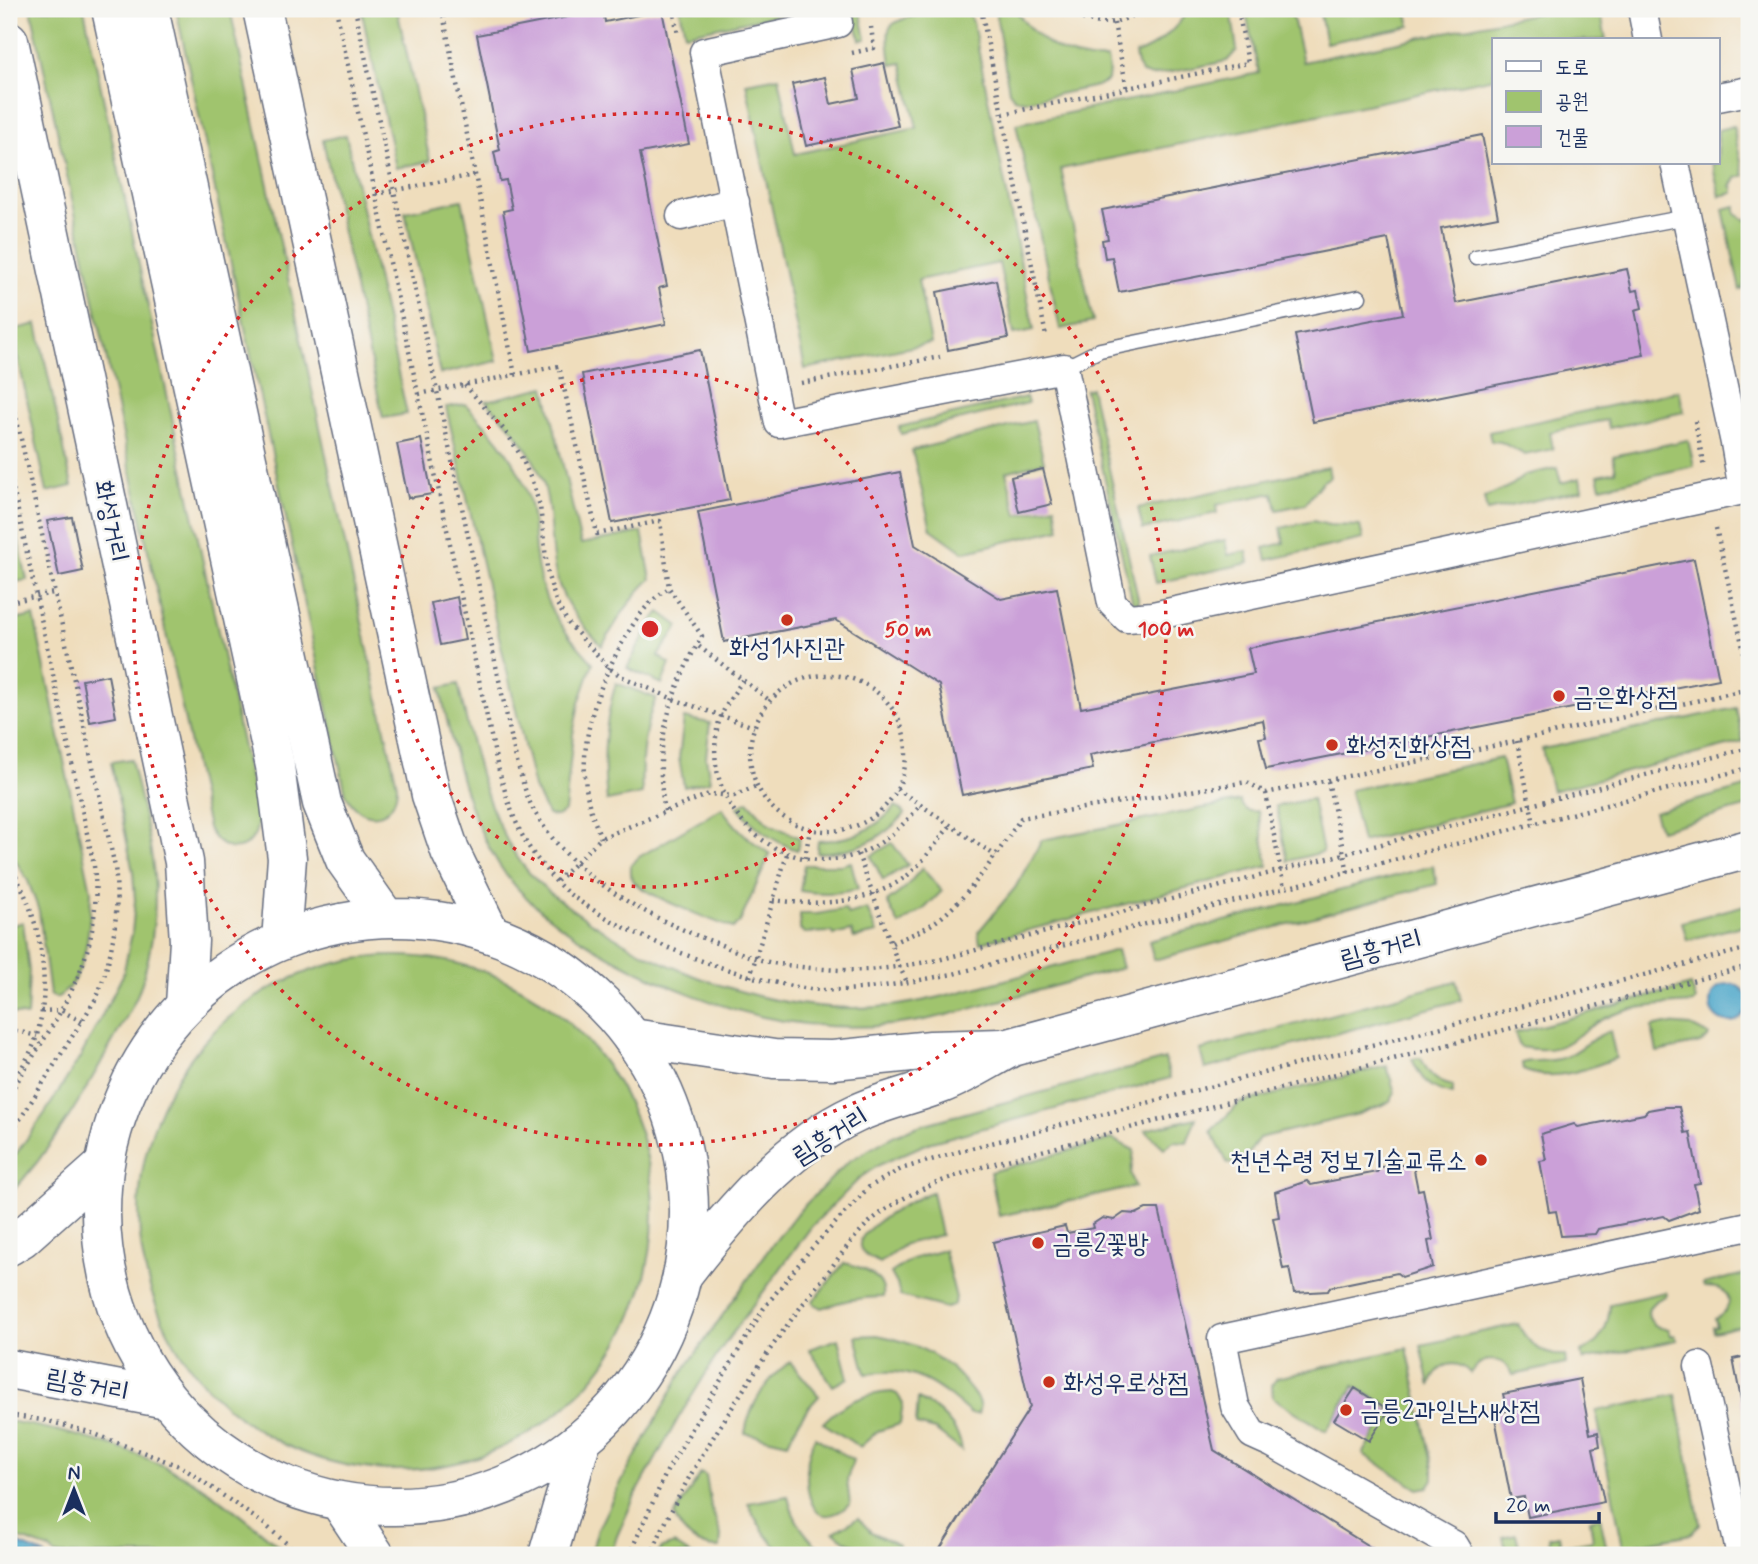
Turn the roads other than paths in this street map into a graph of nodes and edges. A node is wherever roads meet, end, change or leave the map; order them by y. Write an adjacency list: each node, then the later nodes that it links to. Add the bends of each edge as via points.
1 (111, 9): 21 (main road, via 275,766 288,858)
2 (149, 9): 19 (main road, via 320,792 345,860)
3 (262, 9): 20 (main road, via 431,795 450,851)
4 (835, 9): 11 (street, via 838,23 704,52)
5 (1642, 9): 6 (street)
6 (1648, 38)
7 (10, 50): 22 (main road, 화성거리, via 184,862 189,942)
8 (1749, 91): 9 (street)
9 (1720, 97)
10 (1675, 164): 13 (street)
11 (735, 202): 12 (street); 16 (street, via 779,423)
12 (681, 216)
13 (1687, 217): 14 (lane); 17 (street)
14 (1476, 257)
15 (1359, 298): 16 (lane, via 1100,350)
16 (1064, 368): 17 (street, via 1112,603 1128,618)
17 (1746, 489)
18 (1749, 849): 24 (main road, 림흥거리)
19 (386, 918): 20 (main road, via 456,924); 21 (main road, via 326,926)
20 (490, 933): 23 (main road, via 523,947 583,985)
21 (281, 941): 22 (main road, via 214,979)
22 (185, 1005): 25 (main road, via 161,1032 123,1095)
23 (632, 1038): 24 (main road, 림흥거리, via 774,1059 834,1060); 28 (main road, via 652,1067 679,1133 690,1202)
24 (1012, 1047): 28 (main road, 림흥거리, via 943,1083 853,1114 822,1134 758,1186)
25 (103, 1166): 27 (main road); 31 (main road, via 99,1207 110,1289 142,1365)
26 (1749, 1226): 37 (street, via 1222,1339 1235,1406 1252,1434 1454,1545)
27 (9, 1246)
28 (684, 1273): 32 (main road, via 675,1305 647,1365 607,1417)
29 (1699, 1366): 34 (street)
30 (9, 1369): 31 (main road, 림흥거리)
31 (167, 1399): 33 (main road, via 226,1454 262,1475)
32 (582, 1439): 33 (main road, via 537,1469 467,1497 382,1506); 36 (main road)
33 (339, 1501): 35 (main road)
34 (1737, 1552)
35 (375, 1555)
36 (548, 1555)
37 (1460, 1555)

